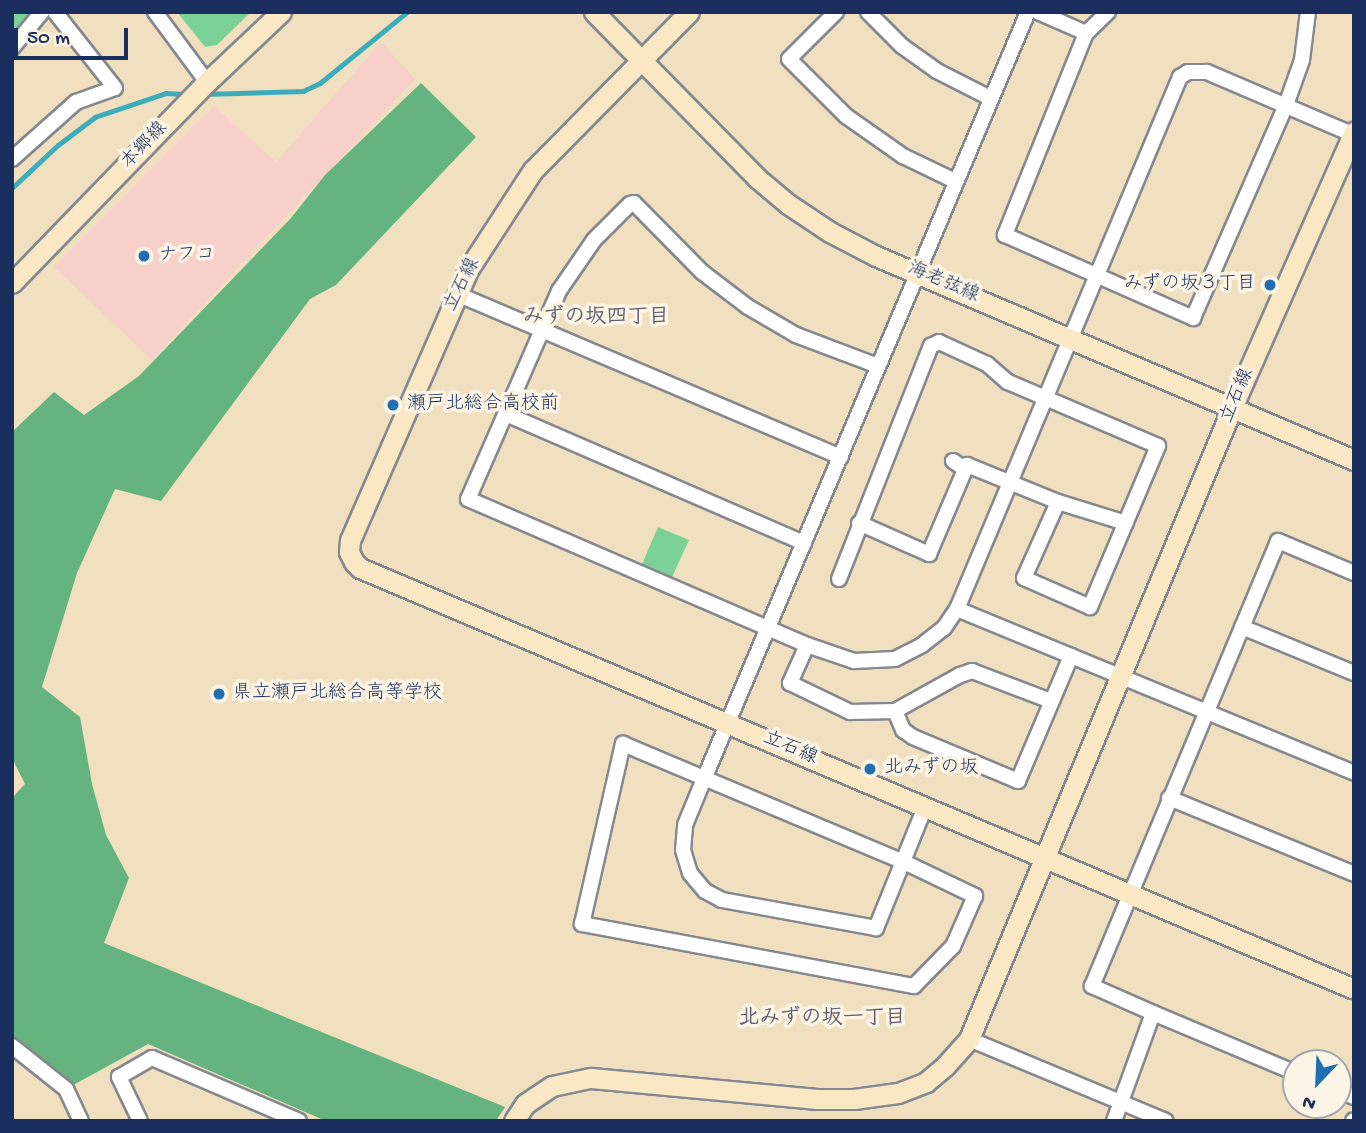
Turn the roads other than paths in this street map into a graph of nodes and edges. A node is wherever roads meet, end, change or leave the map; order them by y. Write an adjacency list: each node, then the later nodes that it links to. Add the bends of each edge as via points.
1 (42, 12): 14 (street)
2 (55, 12): 20 (street, via 114,88 76,102)
3 (155, 12): 16 (street)
4 (281, 12): 16 (street, 本郷線)
5 (594, 12): 15 (street, 海老弦線)
6 (689, 12): 15 (street, 立石線)
7 (836, 12): 21 (street, via 789,60 846,116 903,156)
8 (868, 12): 17 (street, via 902,46 937,71)
9 (1028, 12): 17 (street)
10 (1038, 12): 13 (street)
11 (1108, 12): 13 (street)
12 (1308, 12): 18 (street, via 1302,60)
13 (1086, 33): 23 (street, via 1005,235)
14 (12, 48)
15 (643, 62): 22 (street, 海老弦線, via 788,204 876,256); 25 (street, 立石線, via 533,170)
16 (199, 91): 24 (street, 本郷線)
17 (990, 98): 21 (street)
18 (1286, 106): 19 (street); 23 (street, via 1206,72 1180,77); 23 (street, via 1193,318)
19 (1354, 133): 30 (street, 立石線)
20 (12, 159)
21 (956, 181): 22 (street)
22 (918, 271): 27 (street, 海老弦線); 28 (street)
23 (1097, 275): 27 (street)
24 (12, 283)
25 (457, 294): 26 (street); 51 (street, 立石線, via 350,540 354,562)
26 (541, 328): 28 (street, via 559,291 594,240 634,203 702,272 748,307 796,335); 31 (street); 32 (street)
27 (1069, 339): 29 (street); 30 (street, 海老弦線)
28 (878, 366): 32 (street)
29 (1046, 397): 34 (street); 36 (street, via 1008,382 987,364 939,342 931,346); 37 (street, via 1158,446)
30 (1232, 408): 33 (street, 海老弦線); 47 (street, 立石線)
31 (506, 414): 38 (street); 42 (street, via 468,499)
32 (841, 457): 38 (street)
33 (1354, 460)
34 (1011, 483): 35 (street); 36 (street, via 959,465 929,554); 41 (street)
35 (1058, 502): 37 (street); 37 (street, via 1024,578 1090,607)
36 (859, 523): 40 (street)
37 (1126, 523)
38 (804, 543): 42 (street)
39 (1354, 573): 43 (street, via 1278,541)
40 (839, 579)
41 (957, 609): 44 (street, via 944,628 895,659 854,661); 45 (street)
42 (769, 626): 44 (street); 51 (street)
43 (1242, 627): 46 (street); 50 (street)
44 (807, 645): 49 (street, via 790,683 850,712)
45 (1071, 656): 47 (street); 48 (street)
46 (1354, 673)
47 (1121, 679): 50 (street); 56 (street, 立石線)
48 (1051, 701): 49 (street, via 972,671); 49 (street, via 1018,781 912,737 903,730)
49 (895, 711)
50 (1205, 712): 52 (street); 54 (street)
51 (727, 723): 53 (street); 55 (street, 立石線)
52 (1354, 773)
53 (704, 779): 57 (street); 57 (street, via 685,825 683,850 690,873 705,891 722,900 876,928); 57 (street, via 624,744 582,924 914,986 953,946 975,896)
54 (1169, 798): 58 (street); 59 (street)
55 (925, 807): 56 (street, 立石線); 57 (street)
56 (1046, 857): 59 (street); 62 (street)
57 (904, 862)
58 (1354, 874)
59 (1132, 894): 60 (street); 61 (street, via 1092,986)
60 (1354, 989)
61 (1153, 1013): 64 (street); 65 (street)
62 (968, 1039): 65 (street); 69 (street, via 926,1082 898,1093 817,1099 592,1078 552,1086 525,1104)
63 (12, 1046): 66 (street, via 66,1089)
64 (1282, 1067)
65 (1121, 1101): 70 (street); 71 (street)
66 (81, 1121)
67 (140, 1121): 68 (street, via 120,1077 152,1058)
68 (299, 1121)
69 (514, 1121)
70 (1114, 1121)
71 (1166, 1121)

